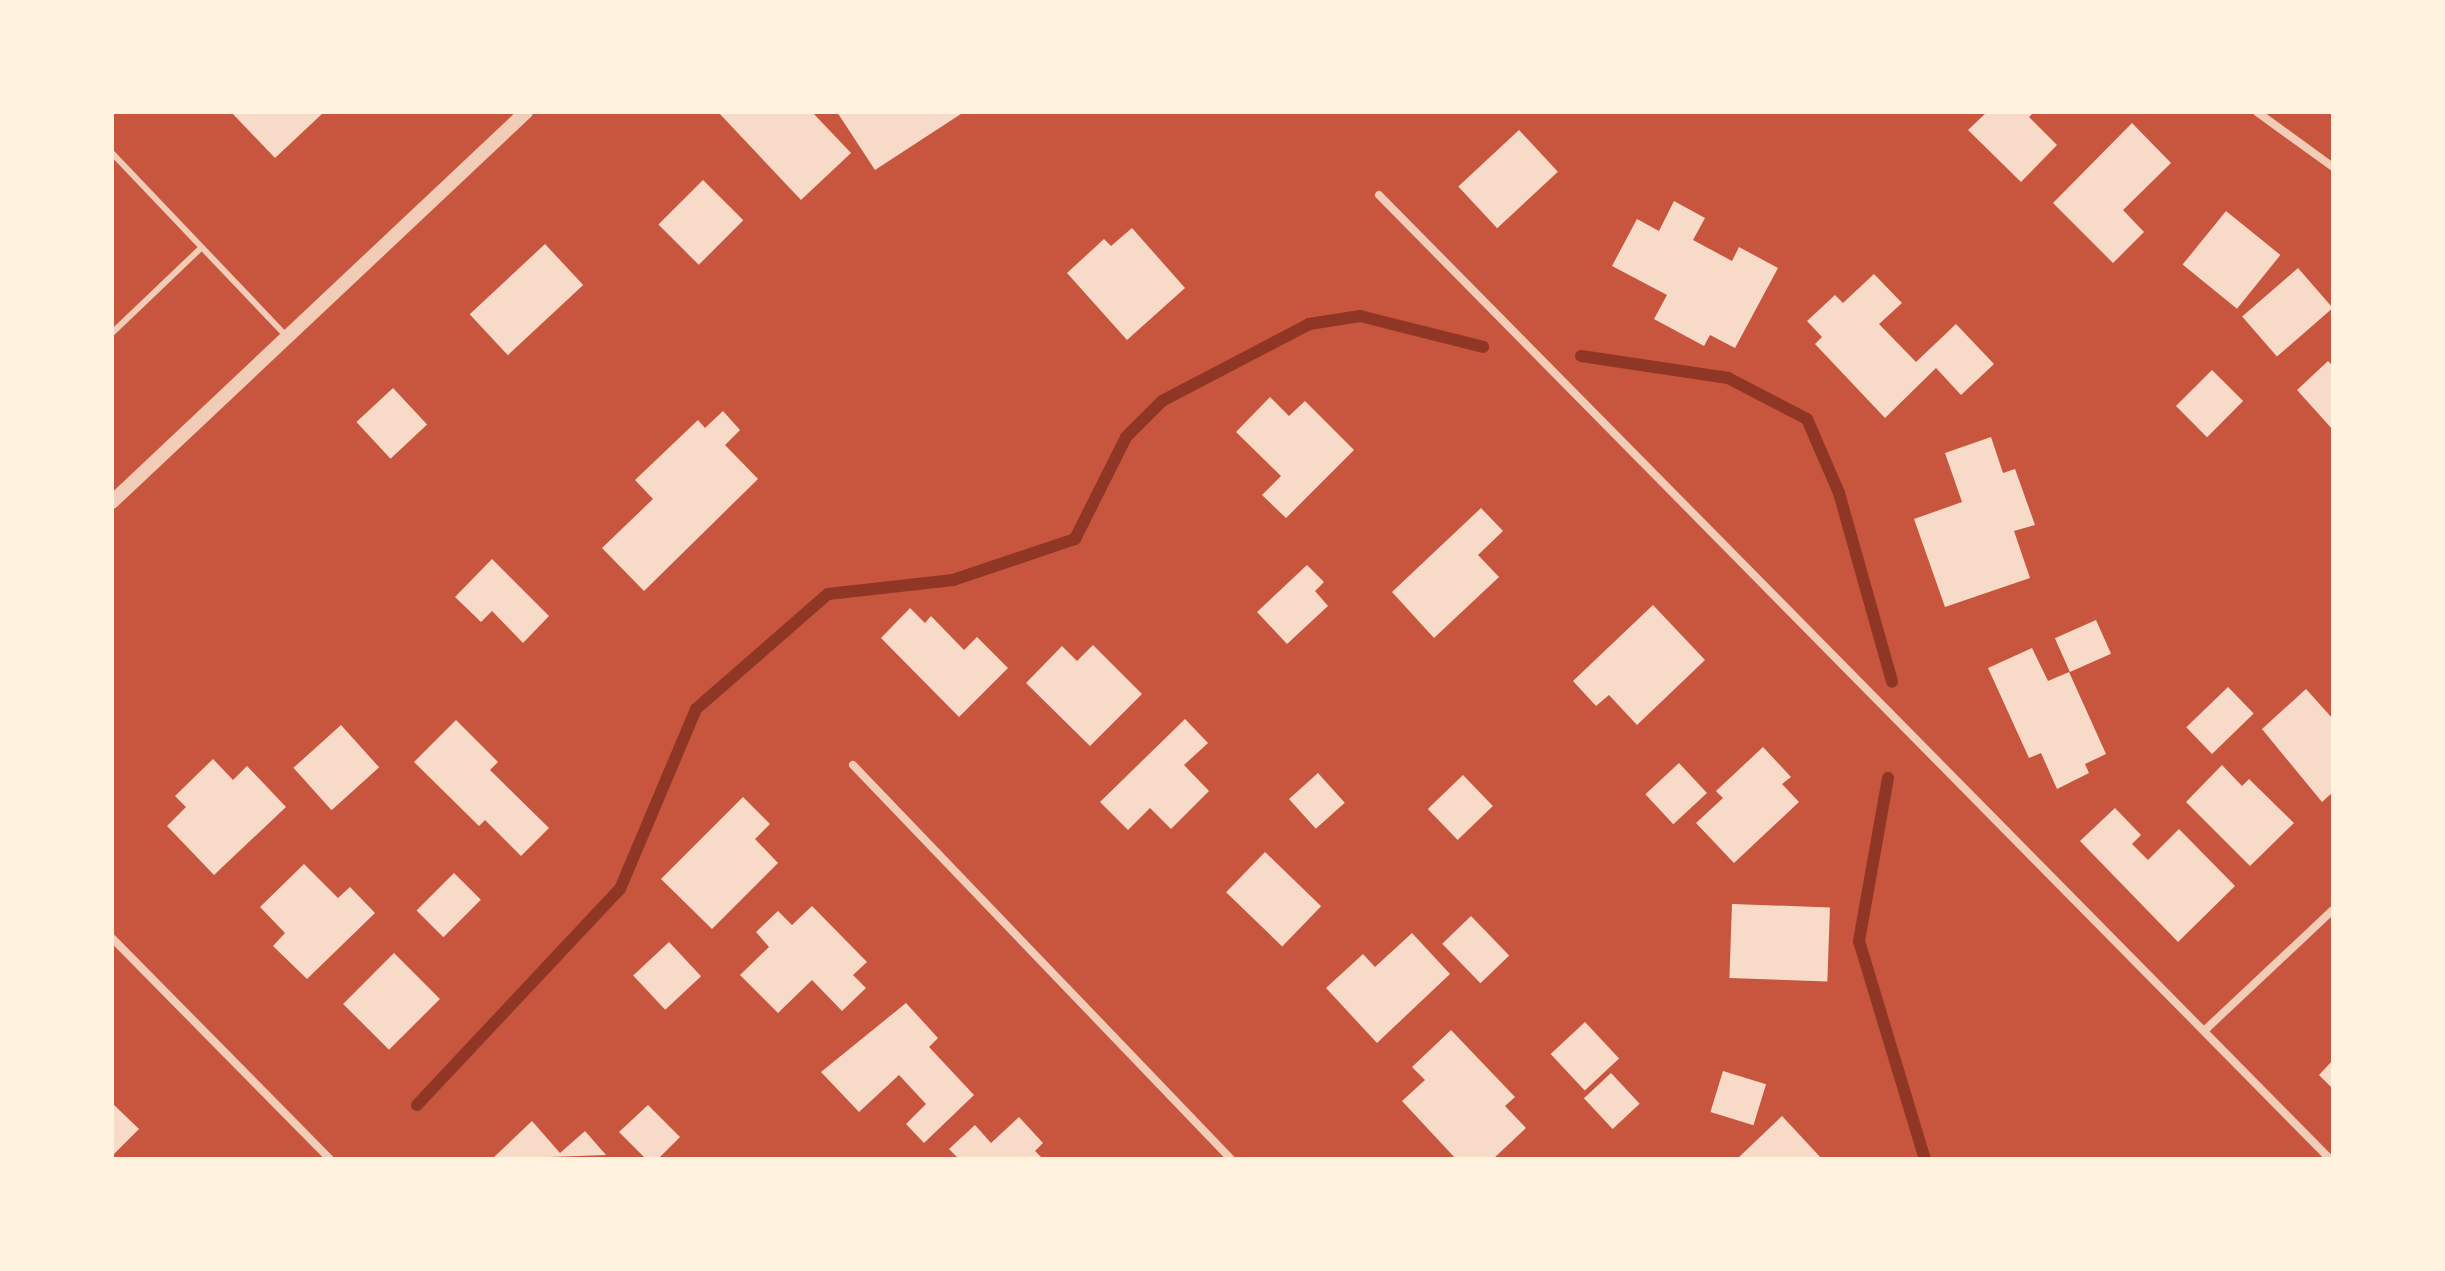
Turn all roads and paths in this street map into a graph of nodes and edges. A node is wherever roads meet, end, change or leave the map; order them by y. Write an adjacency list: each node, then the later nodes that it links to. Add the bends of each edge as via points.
1 (526, 112): 8 (street)
2 (2257, 112): 4 (street)
3 (112, 153): 6 (lane)
4 (2333, 167)
5 (1379, 195): 13 (street)
6 (202, 247): 7 (lane); 8 (lane)
7 (112, 333)
8 (287, 337): 9 (street)
9 (112, 502)
10 (853, 765): 15 (street)
11 (2333, 910): 13 (street)
12 (112, 938): 14 (street)
13 (2205, 1030): 16 (street)
14 (330, 1159)
15 (1231, 1159)
16 (2330, 1159)

